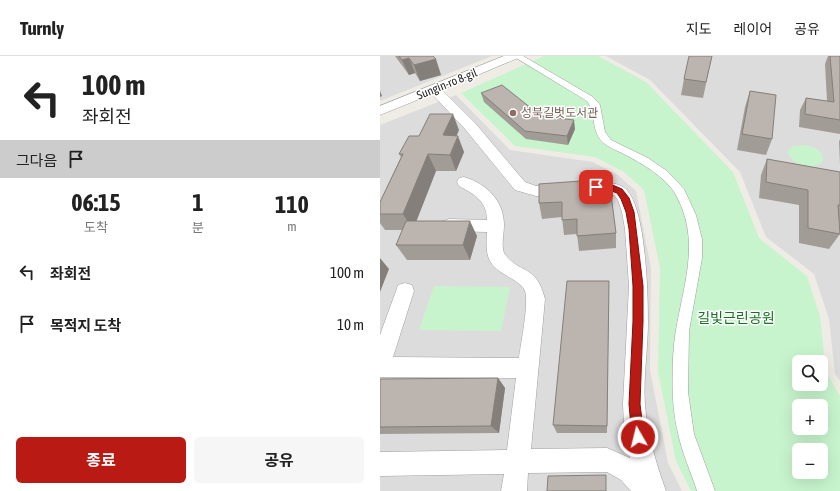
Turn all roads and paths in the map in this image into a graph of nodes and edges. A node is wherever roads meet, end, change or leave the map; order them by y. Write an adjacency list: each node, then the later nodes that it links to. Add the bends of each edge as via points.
1 (516, 56): 2 (street, Sungin-ro 8-gil); 15 (street, via 590,99 595,105 600,132 608,142 644,160 664,174 680,192 690,215 696,239 696,258 682,331 680,392 686,434)
2 (434, 89): 3 (street, Sungin-ro 8-gil); 14 (street, via 470,126 520,186 536,191 610,187 619,191 625,198 630,212 637,267 638,321 634,404 636,426 642,458)
3 (380, 111)
4 (464, 182): 6 (street, via 490,199 495,208)
5 (449, 225): 6 (street)
6 (496, 226): 9 (street, via 496,256 500,262 530,281 535,289)
7 (405, 291): 8 (street)
8 (380, 366): 9 (street)
9 (529, 368): 10 (street)
10 (517, 461): 11 (street); 12 (street); 13 (street, via 607,460 626,468 641,483)
11 (380, 464)
12 (514, 491)
13 (644, 491)
14 (653, 491)
15 (706, 491)

